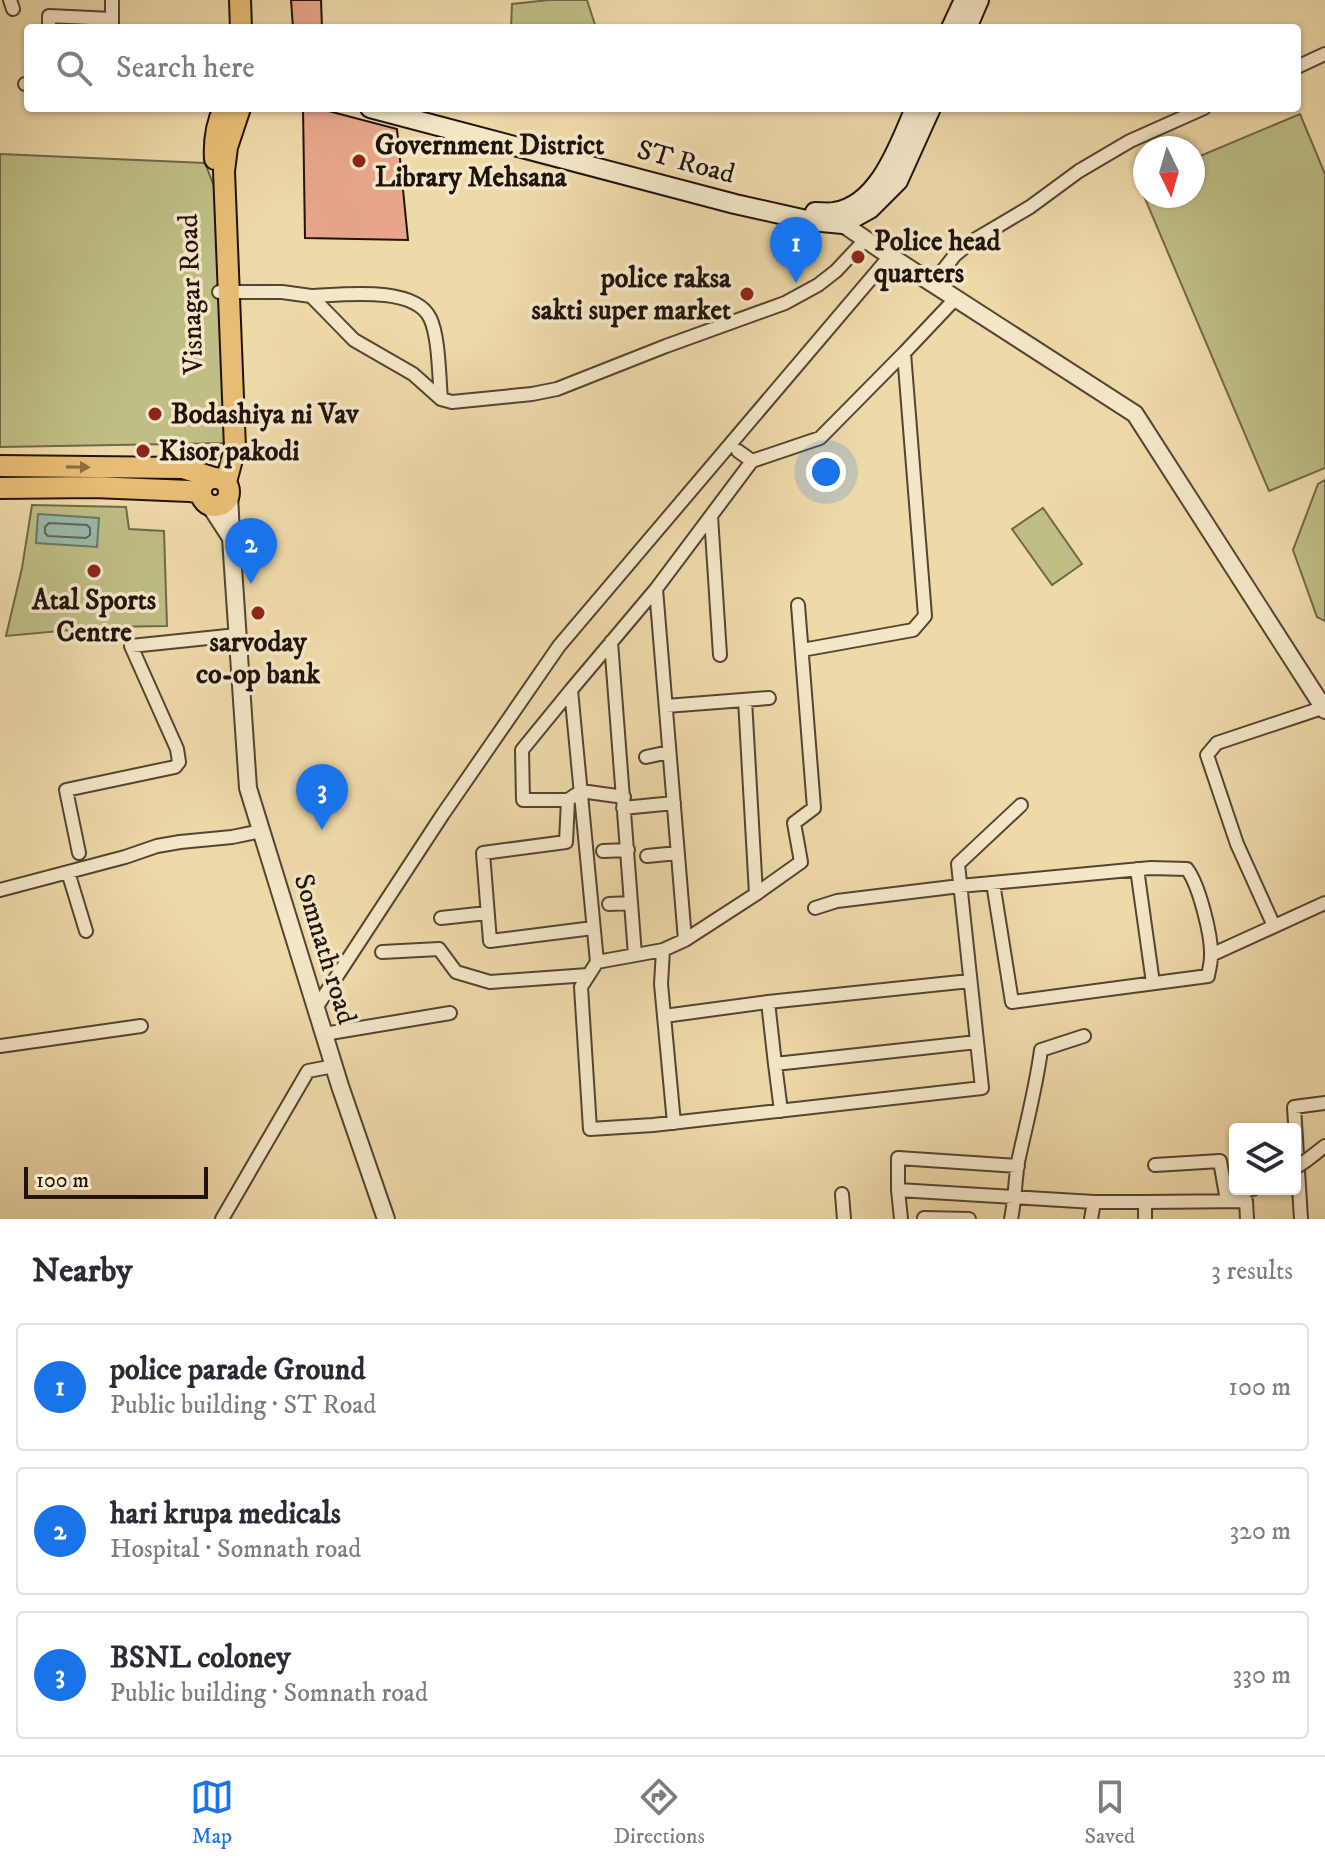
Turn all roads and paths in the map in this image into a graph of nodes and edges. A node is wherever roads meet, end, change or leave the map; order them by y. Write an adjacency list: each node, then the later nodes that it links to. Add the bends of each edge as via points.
1 (112, 0): 6 (street)
2 (240, 0): 7 (main road)
3 (964, 0): 8 (main road)
4 (979, 0): 9 (main road)
5 (49, 24): 6 (street, via 49,16)
6 (112, 24)
7 (241, 24)
8 (953, 24)
9 (969, 24)
10 (1325, 54): 11 (street)
11 (1301, 65)
12 (222, 112): 23 (main road, Visnagar Road, via 214,145)
13 (239, 112): 23 (main road, via 224,171)
14 (385, 112): 19 (main road, ST Road, via 735,204 811,221)
15 (418, 112): 19 (main road, ST Road)
16 (913, 112): 19 (main road, via 886,175)
17 (929, 112): 19 (main road, via 898,181 870,209)
18 (1195, 112): 22 (street, via 1079,171 971,242)
19 (840, 218): 20 (street)
20 (866, 239): 21 (street); 27 (street, via 836,271 785,303 557,389 477,400)
21 (890, 256): 22 (street); 83 (street, via 559,646)
22 (933, 283): 25 (street)
23 (224, 292): 24 (street); 32 (main road, Visnagar Road, via 226,440)
24 (311, 296): 27 (street, via 354,340 413,374); 27 (street, via 392,295 423,309 434,334)
25 (956, 298): 26 (street); 44 (street, via 1135,414)
26 (904, 353): 29 (street, via 820,438); 38 (street, via 925,616 913,630)
27 (441, 399)
28 (738, 451): 29 (street)
29 (752, 461): 33 (street)
30 (0, 466): 32 (main road, one-way to 32, via 183,468)
31 (0, 488): 32 (main road)
32 (216, 488): 36 (street, Somnath road, via 231,538)
33 (711, 516): 34 (street); 39 (street)
34 (656, 589): 37 (street); 43 (street)
35 (798, 605): 38 (street)
36 (237, 635): 52 (street, Somnath road, via 248,788); 55 (street, via 131,646 179,762 66,790)
37 (611, 642): 40 (street); 49 (street)
38 (802, 650): 63 (street, via 814,808 794,823 801,862)
39 (720, 655)
40 (571, 690): 47 (street); 48 (street, via 522,750 523,800)
41 (769, 698): 42 (street)
42 (745, 700): 43 (street); 63 (street)
43 (666, 706): 45 (street)
44 (1325, 709): 70 (street, via 1217,743 1207,755 1237,844)
45 (669, 752): 46 (street); 50 (street)
46 (646, 757)
47 (581, 791): 48 (street); 49 (street); 71 (street)
48 (568, 800): 68 (street, via 566,842 483,853)
49 (623, 802): 50 (street); 53 (street)
50 (674, 803): 56 (street)
51 (1021, 805): 61 (street, via 958,864)
52 (261, 831): 59 (street, via 157,846); 83 (street, Somnath road)
53 (628, 850): 54 (street); 64 (street)
54 (603, 851)
55 (79, 853)
56 (678, 853): 57 (street); 73 (street)
57 (647, 856)
58 (1137, 869): 60 (street); 77 (street, via 1187,869 1199,891); 81 (street)
59 (68, 872): 62 (street); 72 (street)
60 (993, 883): 61 (street); 81 (street, via 1012,1002)
61 (960, 886): 67 (street); 80 (street)
62 (0, 890)
63 (756, 894): 73 (street)
64 (631, 903): 66 (street); 76 (street)
65 (1325, 903): 70 (street)
66 (609, 904)
67 (815, 908)
68 (487, 913): 69 (street); 71 (street, via 490,941)
69 (441, 918)
70 (1274, 926): 77 (street)
71 (593, 928): 78 (street)
72 (86, 931)
73 (685, 940): 74 (street)
74 (663, 950): 76 (street); 85 (street)
75 (382, 952): 79 (street, via 439,949 456,972 490,982)
76 (635, 955): 78 (street)
77 (1211, 955): 81 (street, via 1208,976)
78 (597, 962): 79 (street)
79 (588, 975): 95 (street, via 581,987 590,1129)
80 (970, 981): 82 (street); 89 (street)
81 (1153, 983)
82 (768, 1002): 85 (street); 91 (street)
83 (316, 1008): 87 (street, Somnath road)
84 (450, 1013): 87 (street)
85 (664, 1016): 95 (street)
86 (141, 1026): 90 (street)
87 (324, 1034): 92 (street, Somnath road)
88 (1084, 1036): 99 (street, via 1041,1050)
89 (977, 1042): 91 (street); 94 (street, via 982,1088)
90 (0, 1046)
91 (775, 1064): 94 (street)
92 (334, 1066): 107 (street, via 308,1071); 108 (street, Somnath road)
93 (1325, 1103): 116 (street, via 1294,1107)
94 (781, 1111): 95 (street)
95 (674, 1123)
96 (1325, 1146): 97 (street, bridge)
97 (1301, 1164)
98 (1155, 1165): 102 (street, via 1220,1161)
99 (1018, 1166): 100 (street, via 898,1158); 103 (street)
100 (898, 1190): 103 (street); 110 (street)
101 (842, 1194): 109 (street)
102 (1229, 1194)
103 (1015, 1197): 104 (street); 112 (street)
104 (1094, 1202): 105 (street); 113 (street)
105 (1145, 1202): 114 (street); 115 (street, via 1246,1201)
106 (924, 1218): 111 (street)
107 (222, 1219)
108 (386, 1219)
109 (844, 1219)
110 (901, 1219)
111 (969, 1219)
112 (1011, 1219)
113 (1091, 1219)
114 (1145, 1219)
115 (1247, 1219)
116 (1301, 1219)

